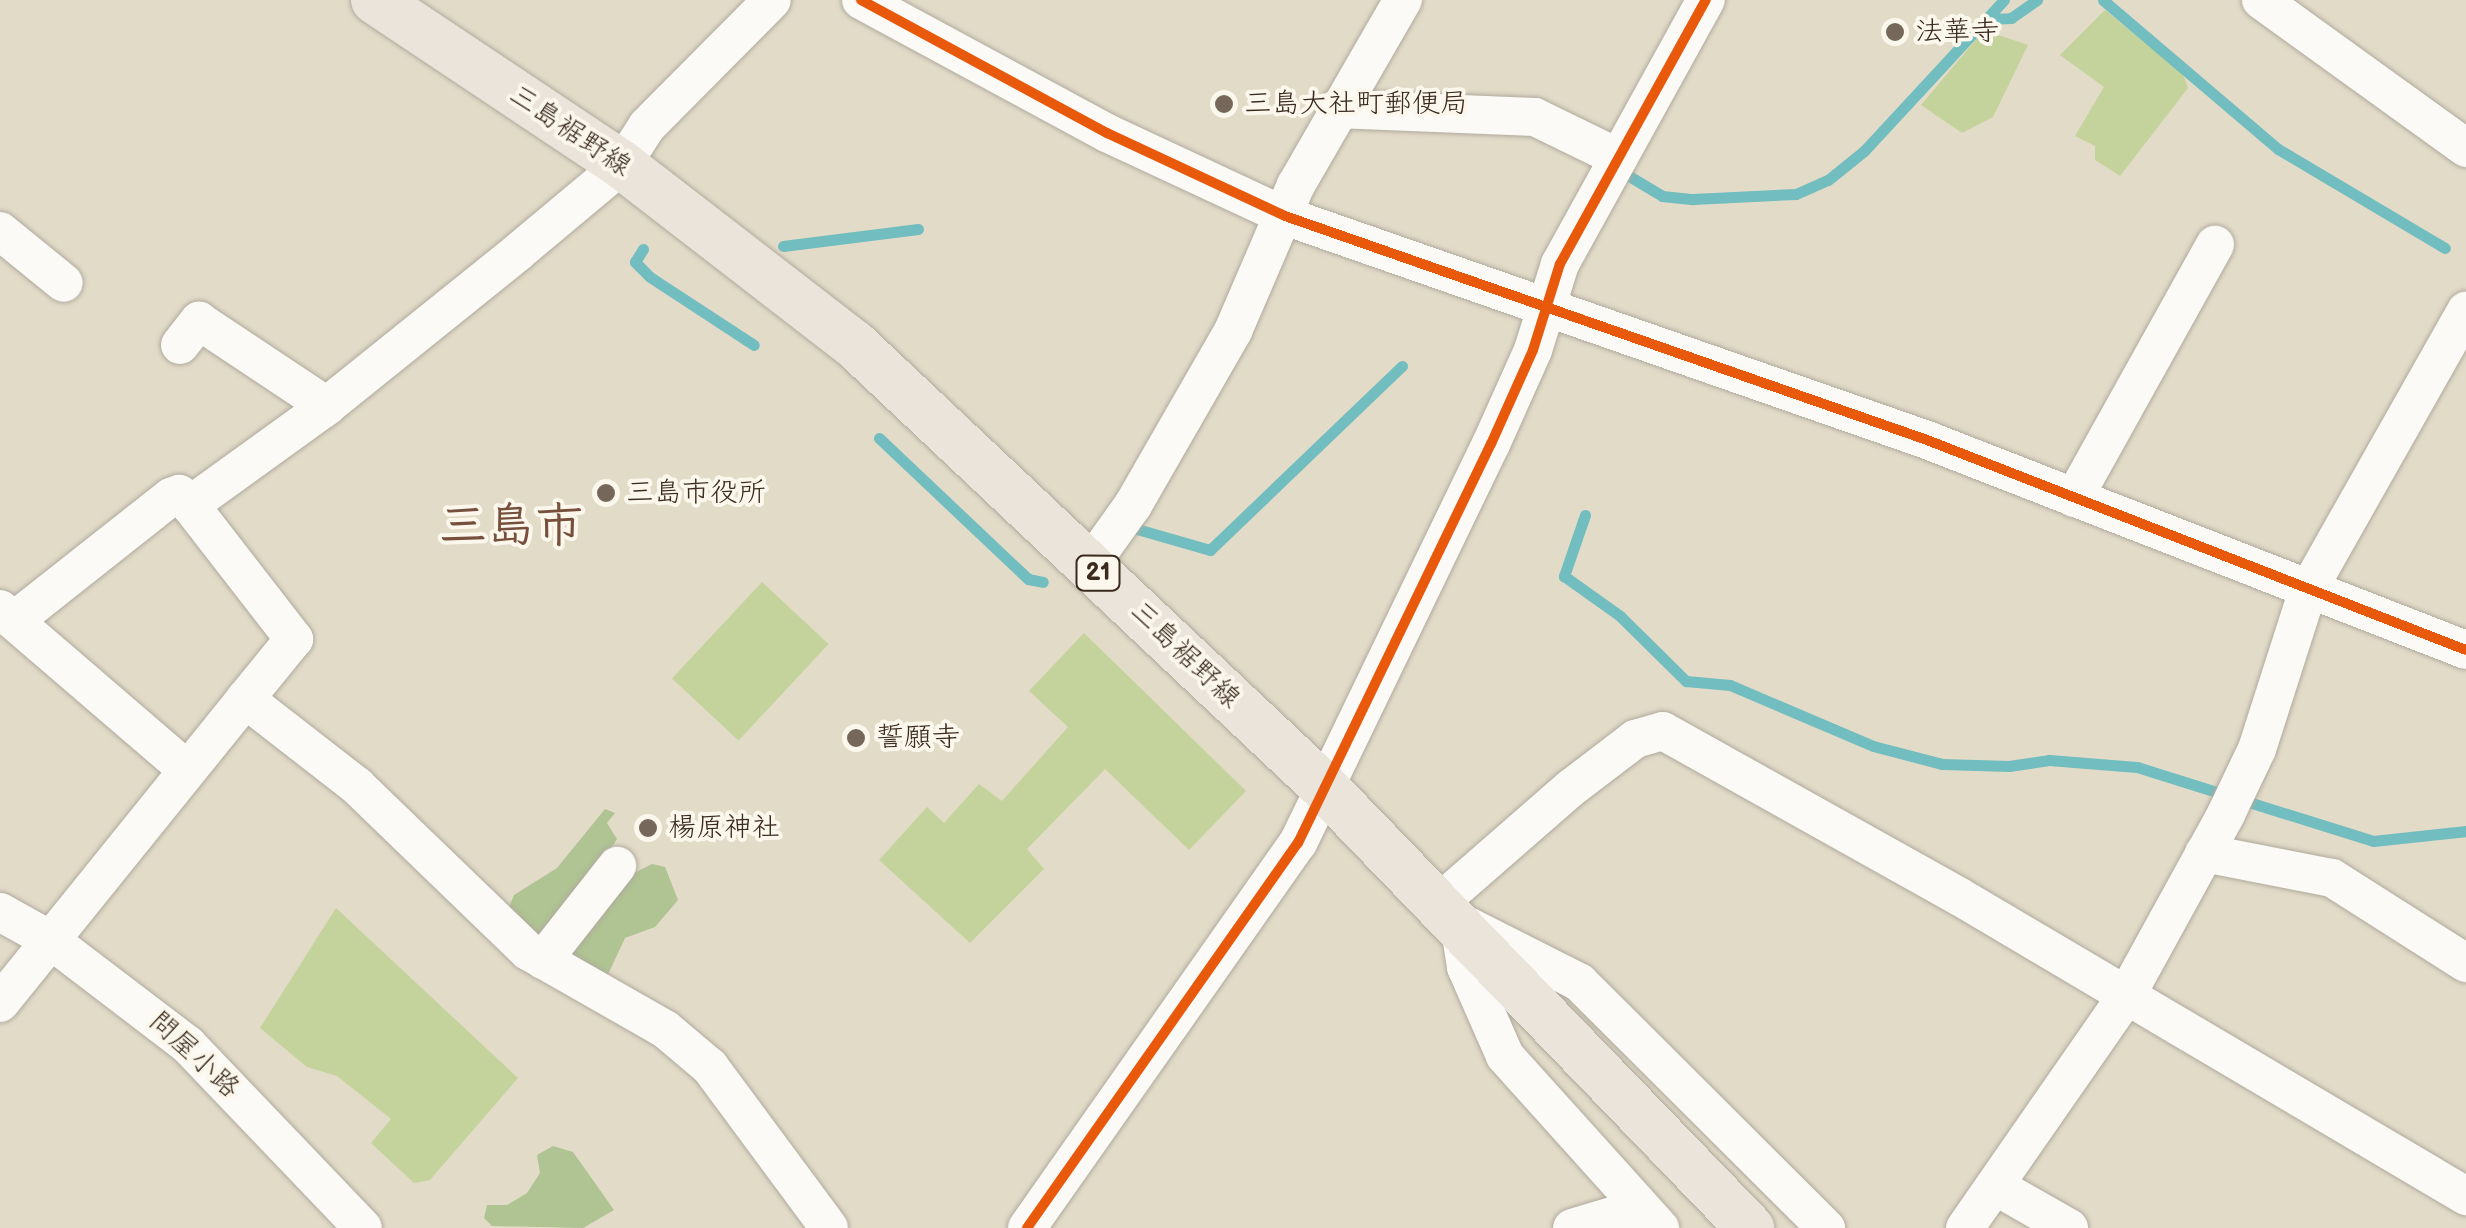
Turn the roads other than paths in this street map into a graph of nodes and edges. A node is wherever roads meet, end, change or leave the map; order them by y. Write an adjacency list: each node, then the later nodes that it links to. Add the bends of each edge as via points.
1 (375, 0): 10 (main road, 三島裾野線 / 21)
2 (772, 0): 10 (street, via 648,126)
3 (861, 0): 11 (street, via 1090,125)
4 (1403, 0): 7 (street)
5 (1706, 0): 9 (street)
6 (2261, 0): 8 (street)
7 (1336, 109): 9 (street, via 1535,117); 11 (street)
8 (2466, 148)
9 (1619, 158): 15 (street)
10 (622, 164): 18 (street); 21 (main road, 三島裾野線 / 21, via 854,344)
11 (1285, 216): 15 (street); 21 (street, via 1233,331 1133,506)
12 (0, 231): 14 (street)
13 (2215, 244): 19 (street)
14 (64, 283)
15 (1542, 308): 19 (street); 27 (street, via 1533,350 1491,444)
16 (2466, 311): 22 (street)
17 (180, 346): 18 (street, via 198,322)
18 (327, 406): 20 (street)
19 (2074, 498): 22 (street)
20 (190, 505): 23 (street, via 171,496); 25 (street, via 294,639)
21 (1090, 564): 27 (main road, 三島裾野線 / 21)
22 (2308, 590): 24 (street); 28 (street, via 2256,749)
23 (8, 614): 26 (street)
24 (2466, 650)
25 (244, 699): 26 (street); 33 (street, via 357,786)
26 (184, 767): 32 (street)
27 (1323, 786): 31 (main road, 三島裾野線 / 21); 42 (street, via 1298,843)
28 (2204, 853): 34 (street, via 2332,878); 35 (street)
29 (617, 866): 33 (street)
30 (0, 912): 32 (street, 問屋小路)
31 (1449, 913): 35 (street, via 1587,776 1635,739 1662,731 1960,897); 39 (street, via 1505,1056); 44 (main road, 三島裾野線 / 21); 45 (street, via 1579,982)
32 (49, 939): 36 (street); 40 (street, 問屋小路, via 188,1045)
33 (543, 960): 41 (street, via 664,1029 710,1067)
34 (2466, 963)
35 (2124, 998): 37 (street); 38 (street)
36 (0, 1003)
37 (1998, 1186): 46 (street); 47 (street)
38 (2466, 1196)
39 (1650, 1218): 43 (street)
40 (363, 1228)
41 (829, 1228)
42 (1027, 1228)
43 (1572, 1228)
44 (1750, 1228)
45 (1826, 1228)
46 (1965, 1228)
47 (2068, 1228)

